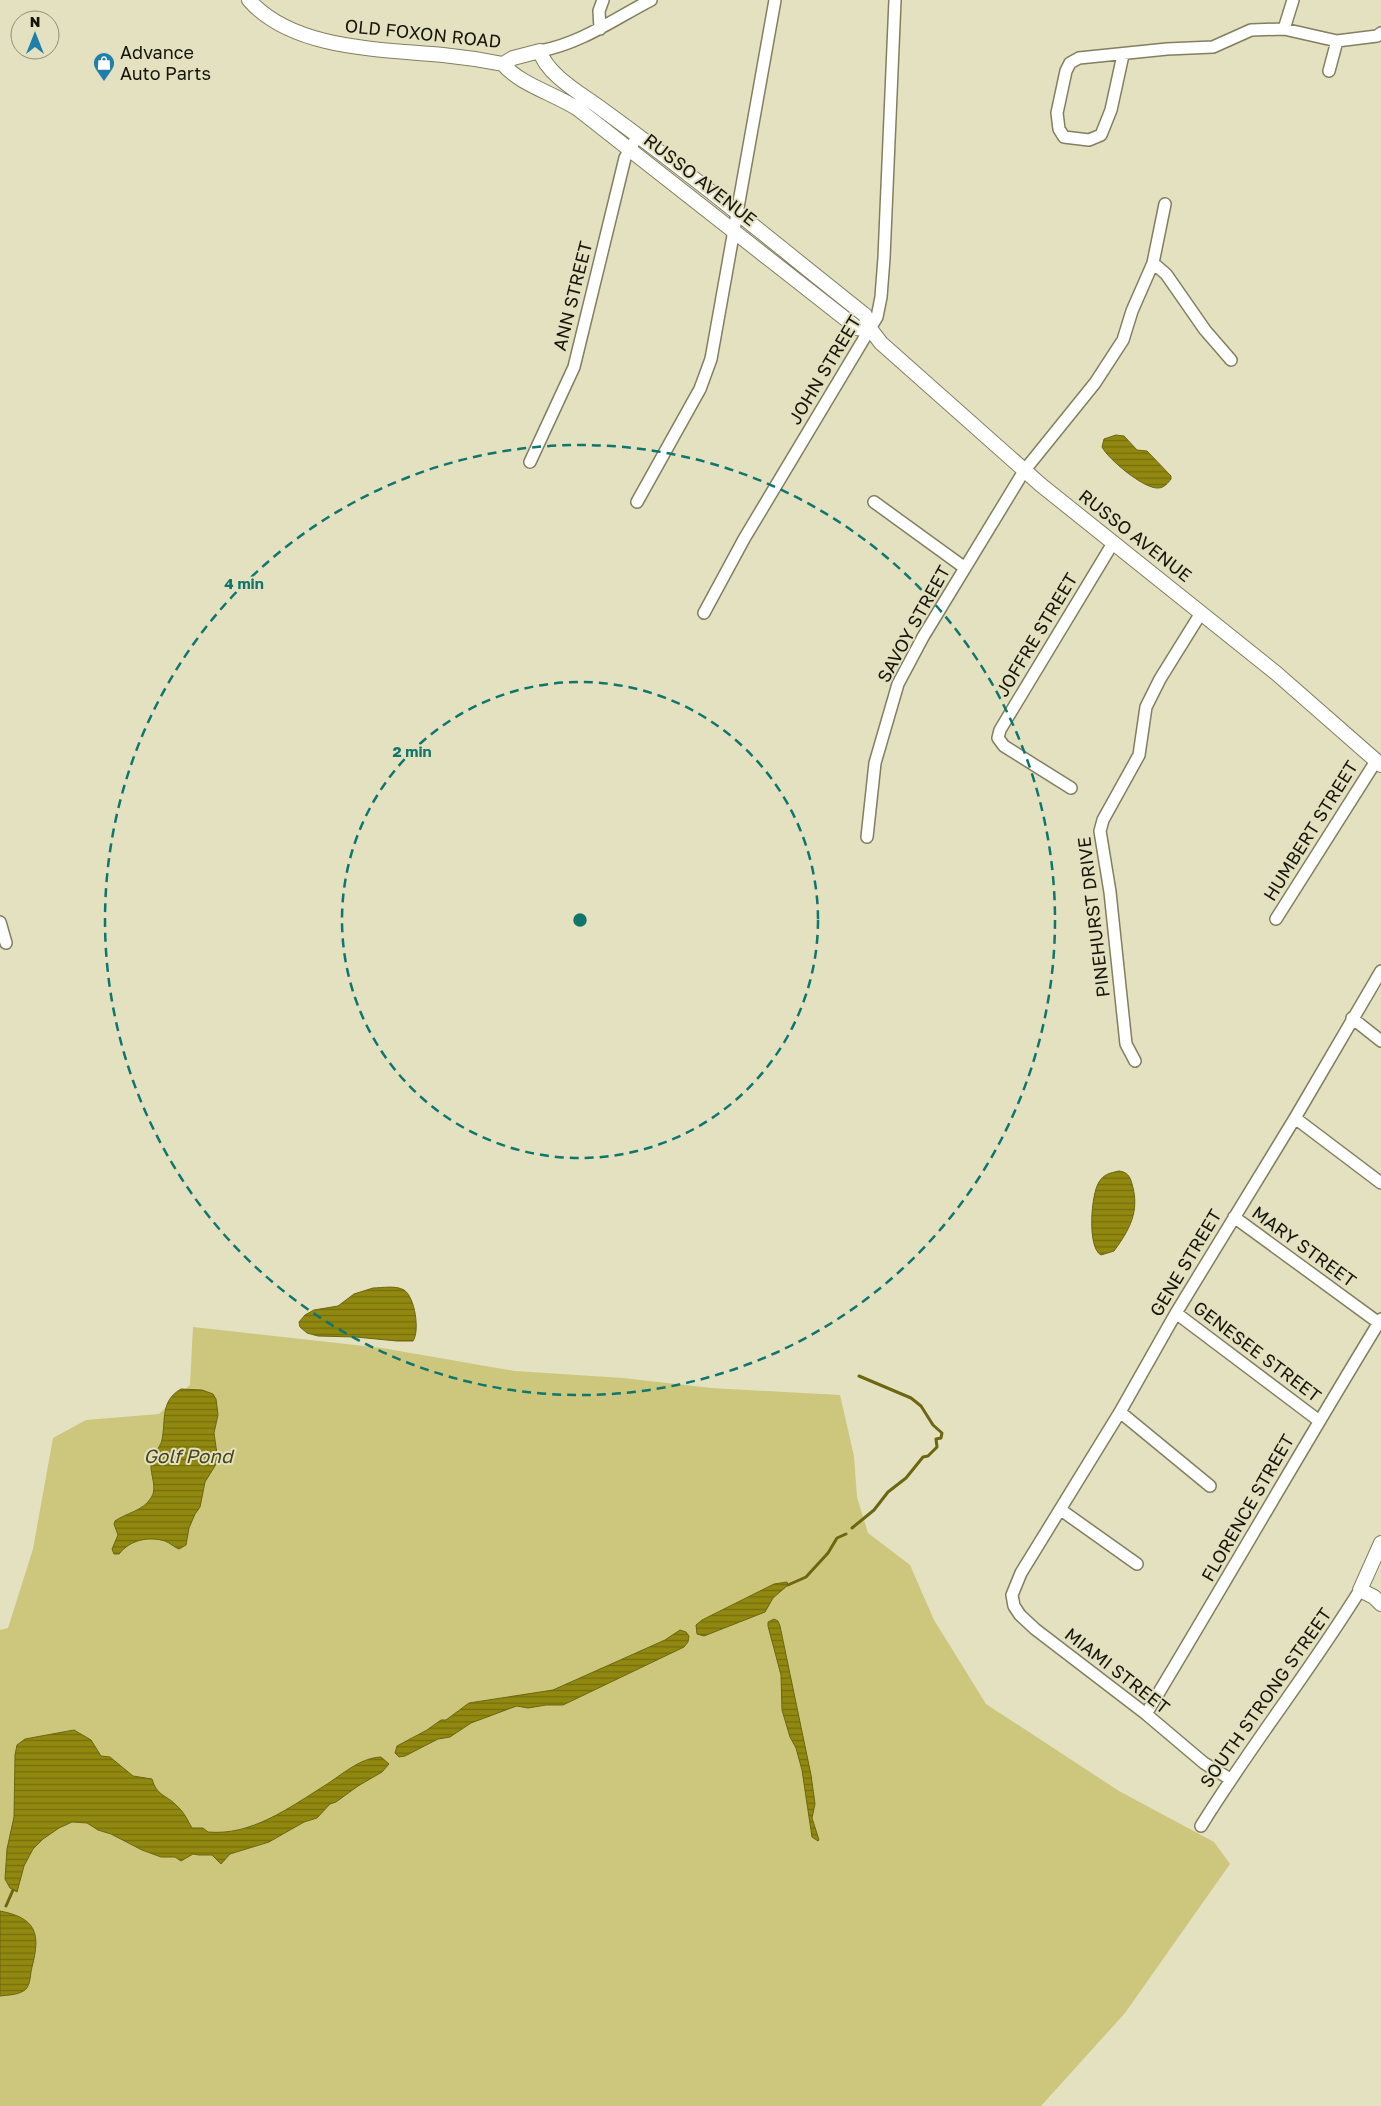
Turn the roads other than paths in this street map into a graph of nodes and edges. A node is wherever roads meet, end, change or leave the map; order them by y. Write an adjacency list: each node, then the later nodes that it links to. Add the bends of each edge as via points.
1 (249, 0): 13 (street, OLD FOXON ROAD, via 276,21 326,41)
2 (603, 0): 7 (street, via 599,11)
3 (651, 0): 7 (street, OLD FOXON ROAD)
4 (776, 0): 18 (street)
5 (894, 0): 21 (street, JOHN STREET, via 881,297)
6 (1293, 0): 8 (street)
7 (600, 29): 11 (street, OLD FOXON ROAD, via 575,42)
8 (1284, 29): 10 (street); 12 (street, via 1251,30 1213,47)
9 (1381, 33): 10 (street)
10 (1337, 41): 14 (street)
11 (540, 52): 13 (street, OLD FOXON ROAD, via 512,58); 15 (street, RUSSO AVENUE, via 557,76)
12 (1122, 55): 12 (street, via 1101,135 1089,140 1064,137 1059,129 1057,113 1070,63 1095,55)
13 (503, 64): 16 (street, RUSSO AVENUE, via 515,77 578,109)
14 (1330, 71)
15 (638, 136): 16 (street, ANN STREET); 18 (street, RUSSO AVENUE)
16 (629, 148): 19 (street, RUSSO AVENUE); 23 (street, ANN STREET, via 574,367)
17 (1165, 204): 20 (street, SAVOY STREET)
18 (736, 214): 19 (street); 21 (street, RUSSO AVENUE, via 865,314)
19 (734, 230): 21 (street, RUSSO AVENUE, via 857,328); 25 (street, via 711,359 703,382)
20 (1153, 263): 22 (street, via 1166,274 1204,330); 24 (street, SAVOY STREET, via 1123,340 1095,382)
21 (871, 330): 24 (street, RUSSO AVENUE, via 889,350); 29 (street, JOHN STREET, via 744,539)
22 (1231, 360)
23 (530, 462)
24 (1024, 471): 27 (street, RUSSO AVENUE); 28 (street, SAVOY STREET)
25 (637, 502)
26 (874, 502): 28 (street)
27 (1113, 543): 30 (street, RUSSO AVENUE); 32 (street, JOFFRE STREET, via 998,738 1004,746)
28 (964, 568): 33 (street, SAVOY STREET, via 898,684 875,764)
29 (704, 613)
30 (1201, 613): 31 (street, RUSSO AVENUE); 40 (street, PINEHURST DRIVE, via 1146,707 1139,755 1100,831 1110,892 1126,1044)
31 (1379, 763): 34 (street, HUMBERT STREET)
32 (1071, 788)
33 (867, 837)
34 (1276, 919)
35 (0, 922): 36 (street)
36 (6, 943)
37 (1381, 971): 38 (street, GENE STREET)
38 (1352, 1018): 39 (street); 41 (street, GENE STREET)
39 (1381, 1041)
40 (1135, 1060)
41 (1295, 1118): 42 (street); 43 (street, GENE STREET)
42 (1381, 1183)
43 (1234, 1217): 44 (street, GENE STREET); 45 (street, MARY STREET)
44 (1176, 1313): 46 (street, GENE STREET); 47 (street, GENESEE STREET)
45 (1380, 1321): 47 (street, FLORENCE STREET)
46 (1120, 1412): 48 (street); 49 (street, GENE STREET)
47 (1318, 1420): 55 (street, FLORENCE STREET)
48 (1210, 1486)
49 (1061, 1510): 51 (street); 52 (street, GENE STREET)
50 (1381, 1543): 53 (street)
51 (1138, 1564)
52 (1021, 1574): 55 (street, MIAMI STREET, via 1012,1595 1020,1614)
53 (1360, 1590): 54 (street); 56 (street, SOUTH STRONG STREET)
54 (1381, 1604)
55 (1146, 1714): 56 (street, MIAMI STREET, via 1204,1763)
56 (1230, 1779): 57 (street, SOUTH STRONG STREET)
57 (1201, 1826)

